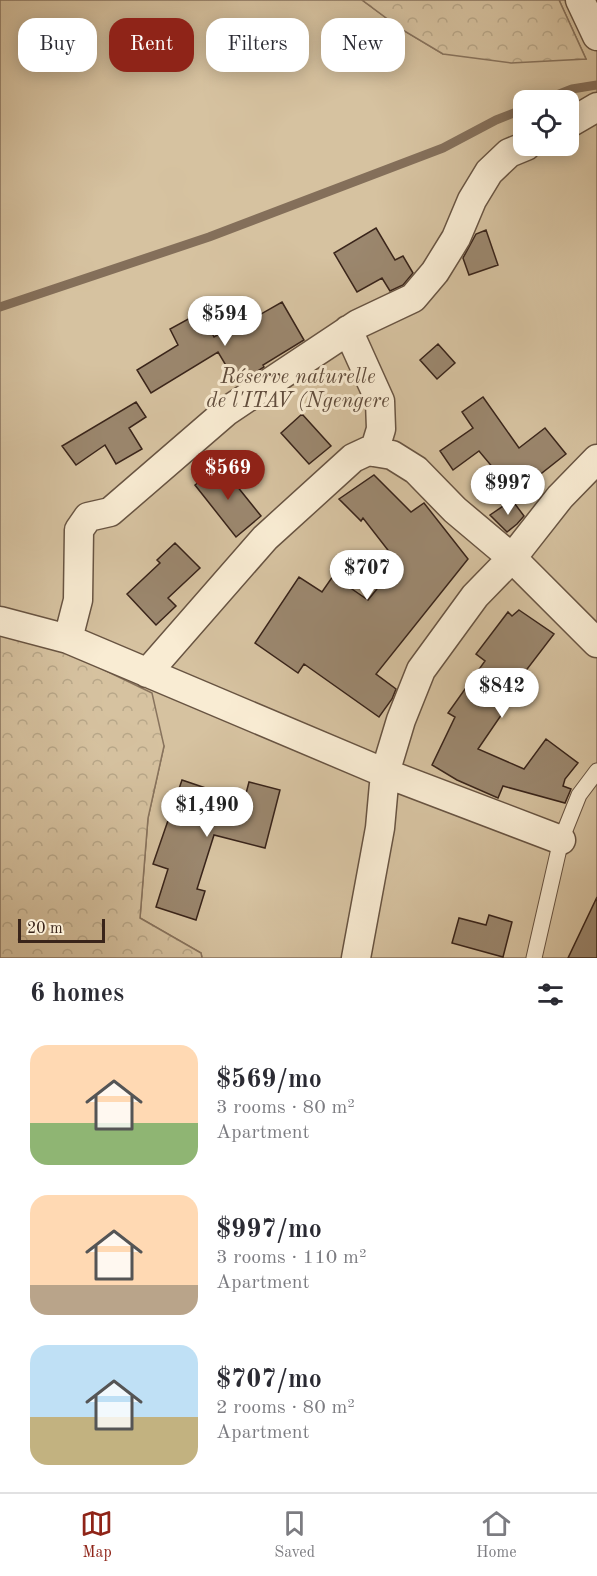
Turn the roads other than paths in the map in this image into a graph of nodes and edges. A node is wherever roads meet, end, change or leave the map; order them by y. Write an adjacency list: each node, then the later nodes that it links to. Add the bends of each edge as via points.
1 (580, 0): 2 (street)
2 (597, 36)
3 (597, 107): 4 (street)
4 (579, 118)
5 (513, 151): 6 (street, via 489,172 456,238 413,298)
6 (348, 330): 7 (street, via 380,401 381,429); 11 (street, via 227,411 110,512 88,517 79,530 78,600)
7 (374, 452): 9 (street, via 392,454 416,470 455,510); 13 (street, via 353,458 265,538)
8 (597, 459): 9 (street, via 560,497)
9 (512, 558): 12 (street); 15 (street, via 475,596 422,670)
10 (0, 621): 11 (street)
11 (68, 639): 13 (street)
12 (597, 643)
13 (147, 673): 15 (street)
14 (597, 771): 16 (lane, via 579,795)
15 (385, 773): 16 (street); 17 (street, via 380,828)
16 (561, 840): 18 (lane)
17 (356, 958)
18 (534, 958)

